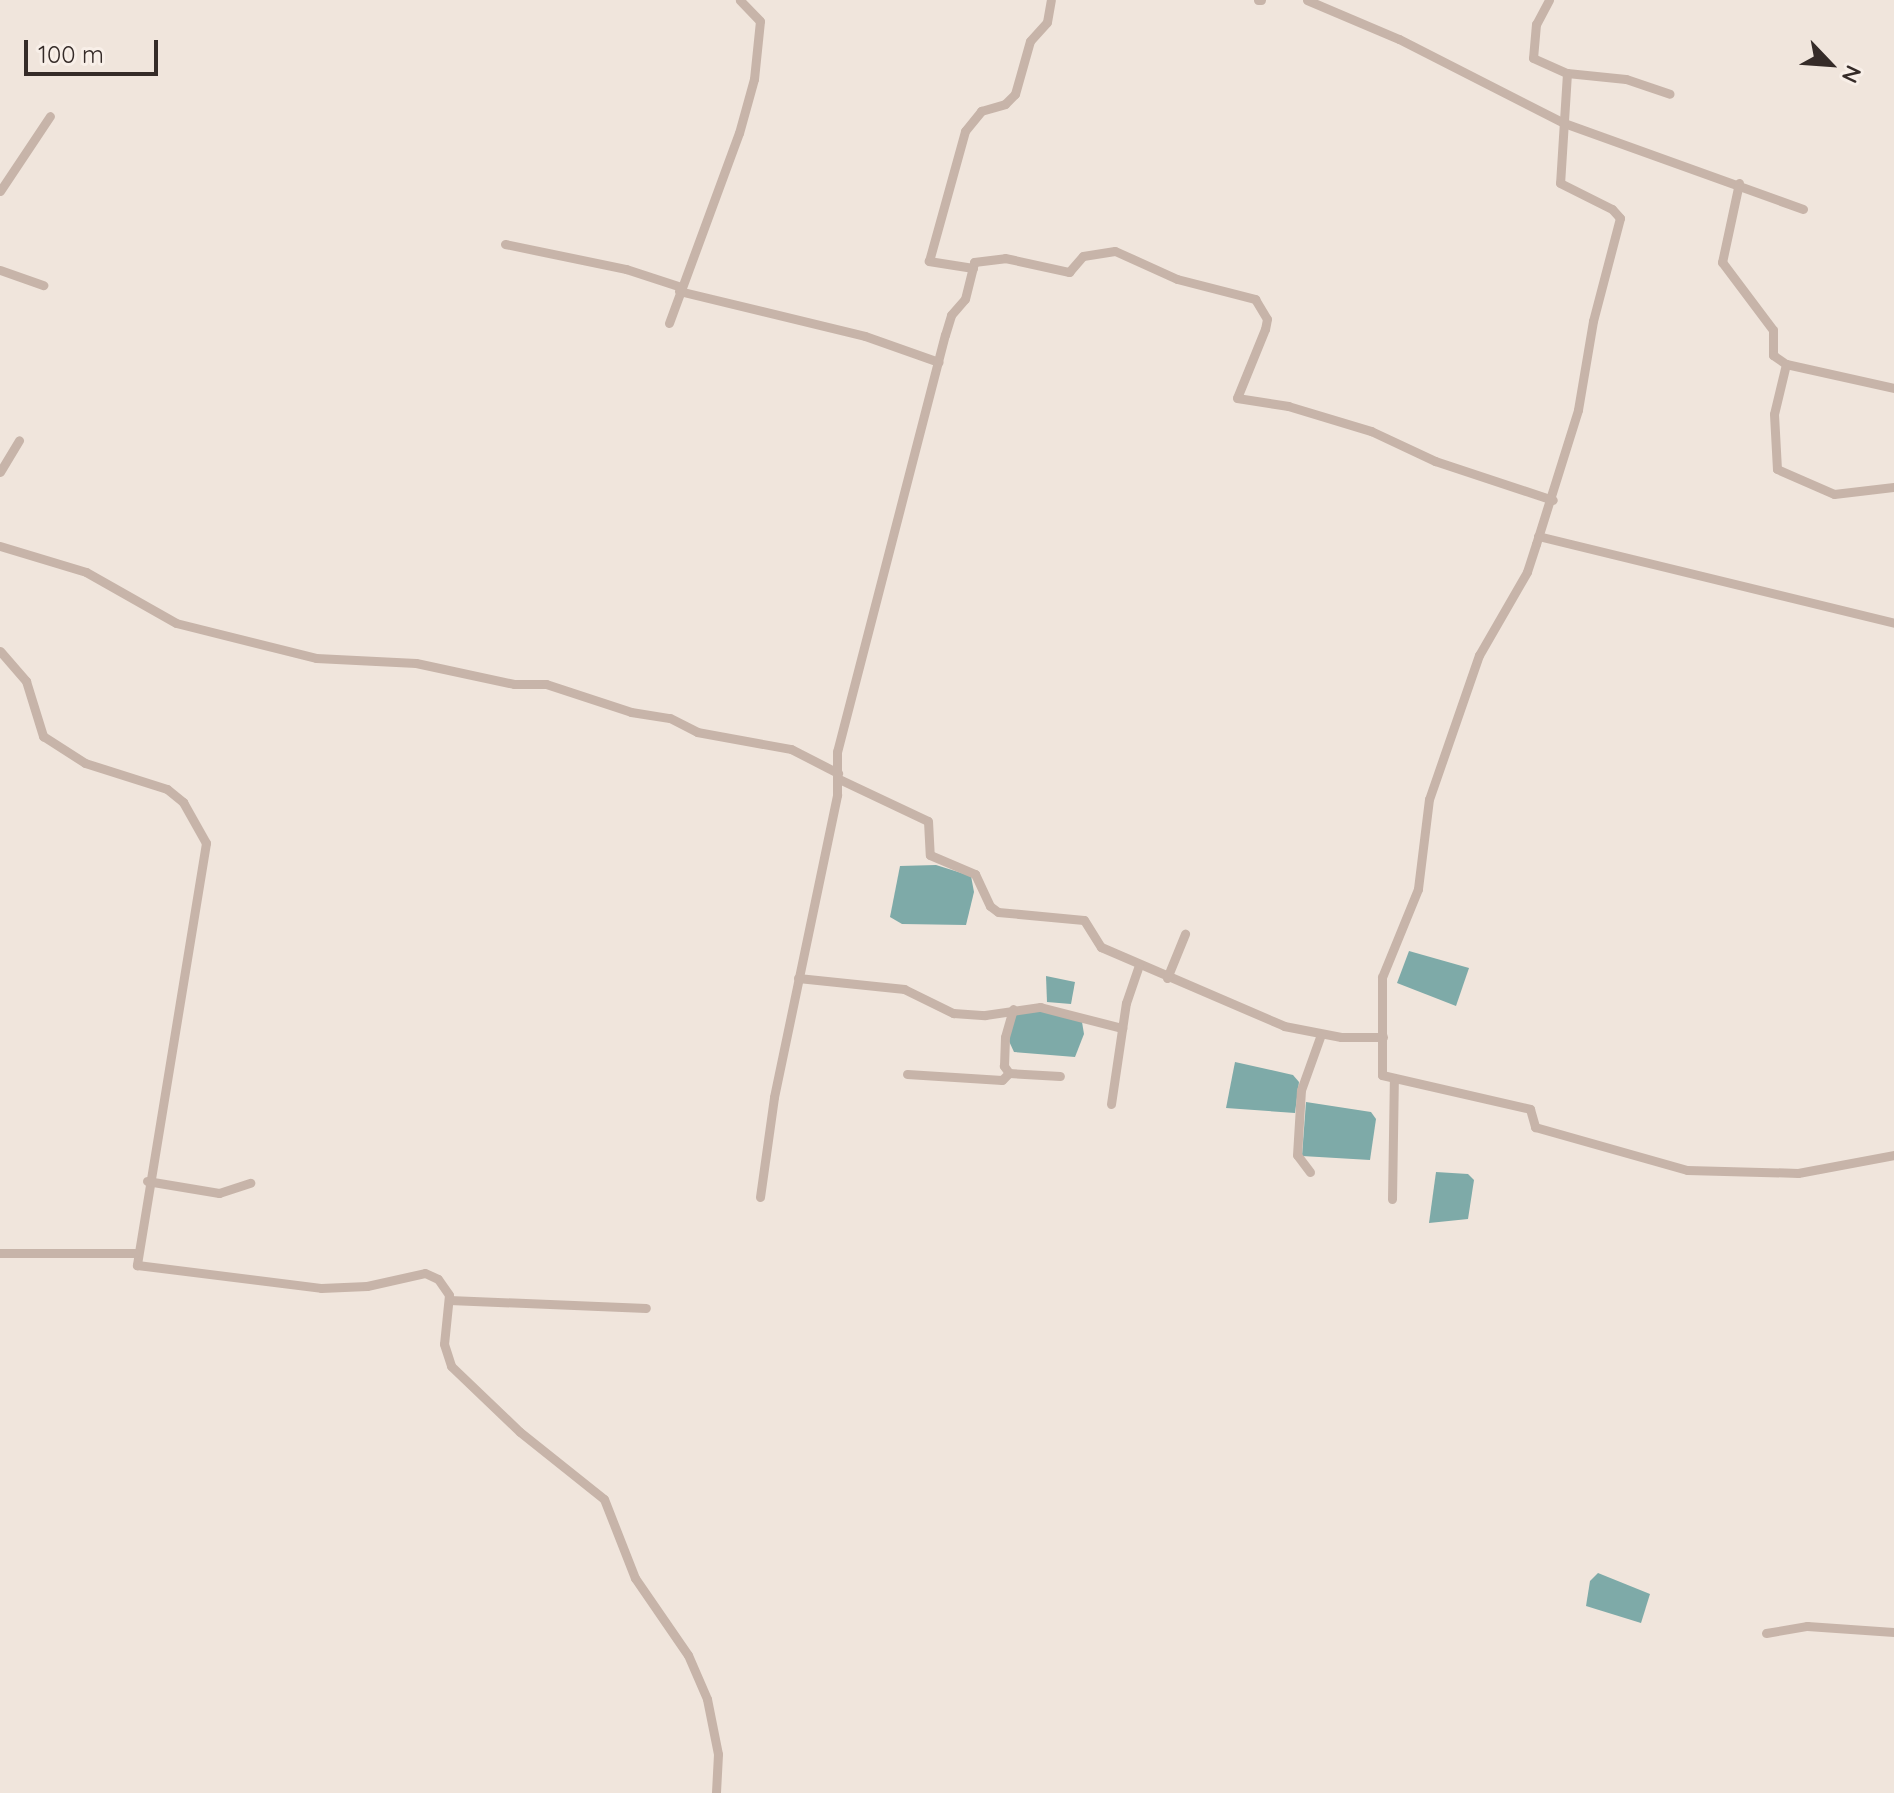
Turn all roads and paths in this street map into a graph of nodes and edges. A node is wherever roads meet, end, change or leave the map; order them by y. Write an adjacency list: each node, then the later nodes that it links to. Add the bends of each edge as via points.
1 (740, 0): 16 (street, via 760,21 754,79)
2 (1051, 0): 13 (street, via 1047,22 1030,41 1015,94 1005,104 981,111 965,131 929,261)
3 (1307, 0): 8 (street)
4 (1549, 0): 5 (street, via 1539,16 1531,55)
5 (1567, 73): 6 (street, via 1626,79); 8 (street)
6 (1670, 94)
7 (50, 116): 10 (street)
8 (1566, 124): 9 (street); 24 (street, via 1560,183 1620,218 1593,321 1578,410)
9 (1739, 183): 11 (street); 19 (street, via 1722,262 1758,305 1773,330 1773,355)
10 (0, 191)
11 (1803, 209)
12 (505, 244): 16 (street)
13 (973, 268): 18 (street, via 965,299 951,315); 24 (street, via 974,262 1005,258 1069,272 1083,256 1115,251 1177,279 1255,299 1267,319 1237,398 1288,406 1359,427 1435,461)
14 (0, 270): 15 (street)
15 (43, 285)
16 (680, 289): 17 (street); 18 (street, via 865,336)
17 (669, 323)
18 (939, 362): 29 (street, via 837,752)
19 (1786, 364): 20 (street); 23 (street, via 1774,414 1777,469 1796,481 1844,496)
20 (1894, 388)
21 (19, 440): 22 (street)
22 (0, 472)
23 (1894, 487)
24 (1551, 500): 25 (street)
25 (1538, 536): 27 (street); 37 (street, via 1527,572 1479,655 1435,778 1420,880 1382,977)
26 (0, 546): 29 (street, via 86,572 176,623 316,658 416,663 514,684 546,684 631,712 670,718 697,732 791,749)
27 (1894, 623)
28 (0, 651): 45 (street, via 26,681 43,736 85,763 167,789 183,802 206,843)
29 (838, 776): 31 (street, via 928,821 930,855 975,874 998,912 1084,920 1096,944); 32 (street)
30 (1185, 934): 33 (street)
31 (1139, 965): 33 (street); 35 (street)
32 (798, 978): 34 (street, via 904,989 953,1013 985,1015); 47 (street)
33 (1167, 978): 36 (street, via 1284,1026)
34 (1013, 1009): 35 (street, via 1050,1008); 38 (street, via 1005,1037)
35 (1122, 1028): 42 (street)
36 (1321, 1034): 37 (street); 44 (street, via 1301,1090 1297,1155)
37 (1383, 1037): 41 (street, via 1382,1075)
38 (1009, 1073): 39 (street, via 1002,1080); 40 (street)
39 (907, 1074)
40 (1060, 1076)
41 (1394, 1078): 43 (street, via 1530,1109 1535,1127 1687,1170 1798,1173); 48 (street)
42 (1111, 1104)
43 (1894, 1155)
44 (1310, 1172)
45 (147, 1181): 46 (street, via 219,1193); 50 (street)
46 (250, 1183)
47 (760, 1197)
48 (1392, 1199)
49 (0, 1253): 50 (street)
50 (135, 1253): 51 (street, via 141,1268 176,1267 290,1287 352,1288 425,1273 438,1279)
51 (449, 1300): 52 (street); 55 (street, via 444,1344 451,1366 520,1432 604,1499 635,1578 688,1655 707,1699 718,1754)
52 (646, 1308)
53 (1894, 1632): 54 (street, via 1807,1626)
54 (1766, 1633)
55 (716, 1793)

